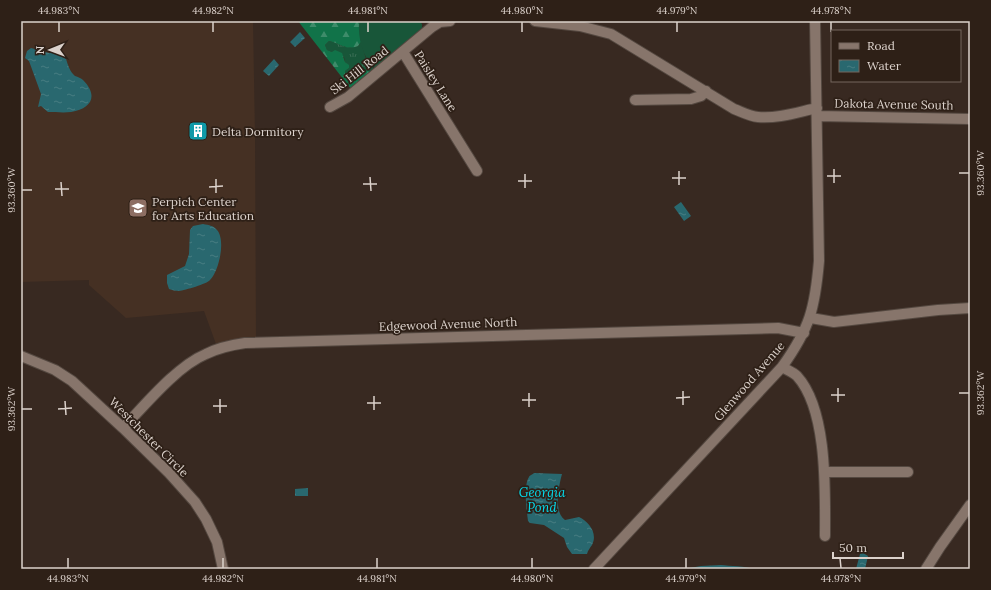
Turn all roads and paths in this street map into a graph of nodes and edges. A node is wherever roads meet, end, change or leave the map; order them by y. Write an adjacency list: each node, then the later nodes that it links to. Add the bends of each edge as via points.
1 (450, 21): 4 (street, Paisley Lane)
2 (535, 21): 6 (street, via 580,26 611,34)
3 (815, 21): 9 (street, Glenwood Avenue)
4 (429, 24): 5 (street, Paisley Lane)
5 (403, 52): 8 (street, Ski Hill Road, via 348,97); 11 (street, Paisley Lane)
6 (706, 91): 7 (street, via 701,96 691,99); 9 (street, via 734,109 758,117)
7 (635, 100)
8 (330, 108)
9 (817, 112): 10 (street, Dakota Avenue South); 13 (street, Glenwood Avenue, via 819,261)
10 (970, 119)
11 (477, 171)
12 (970, 308): 13 (street, via 834,322)
13 (810, 318): 14 (street, Glenwood Avenue)
14 (804, 333): 16 (street, Glenwood Avenue); 17 (street, Edgewood Avenue North, via 778,328 245,343 214,350 188,364)
15 (21, 356): 17 (street, Westchester Circle, via 52,368 64,376)
16 (782, 367): 18 (street, via 796,375 812,400 818,421); 23 (street, Glenwood Avenue)
17 (123, 428): 22 (street, Westchester Circle, via 201,510 214,534)
18 (824, 472): 19 (street); 21 (street)
19 (908, 472)
20 (970, 505): 24 (street)
21 (825, 536)
22 (223, 569)
23 (594, 569)
24 (926, 569)

